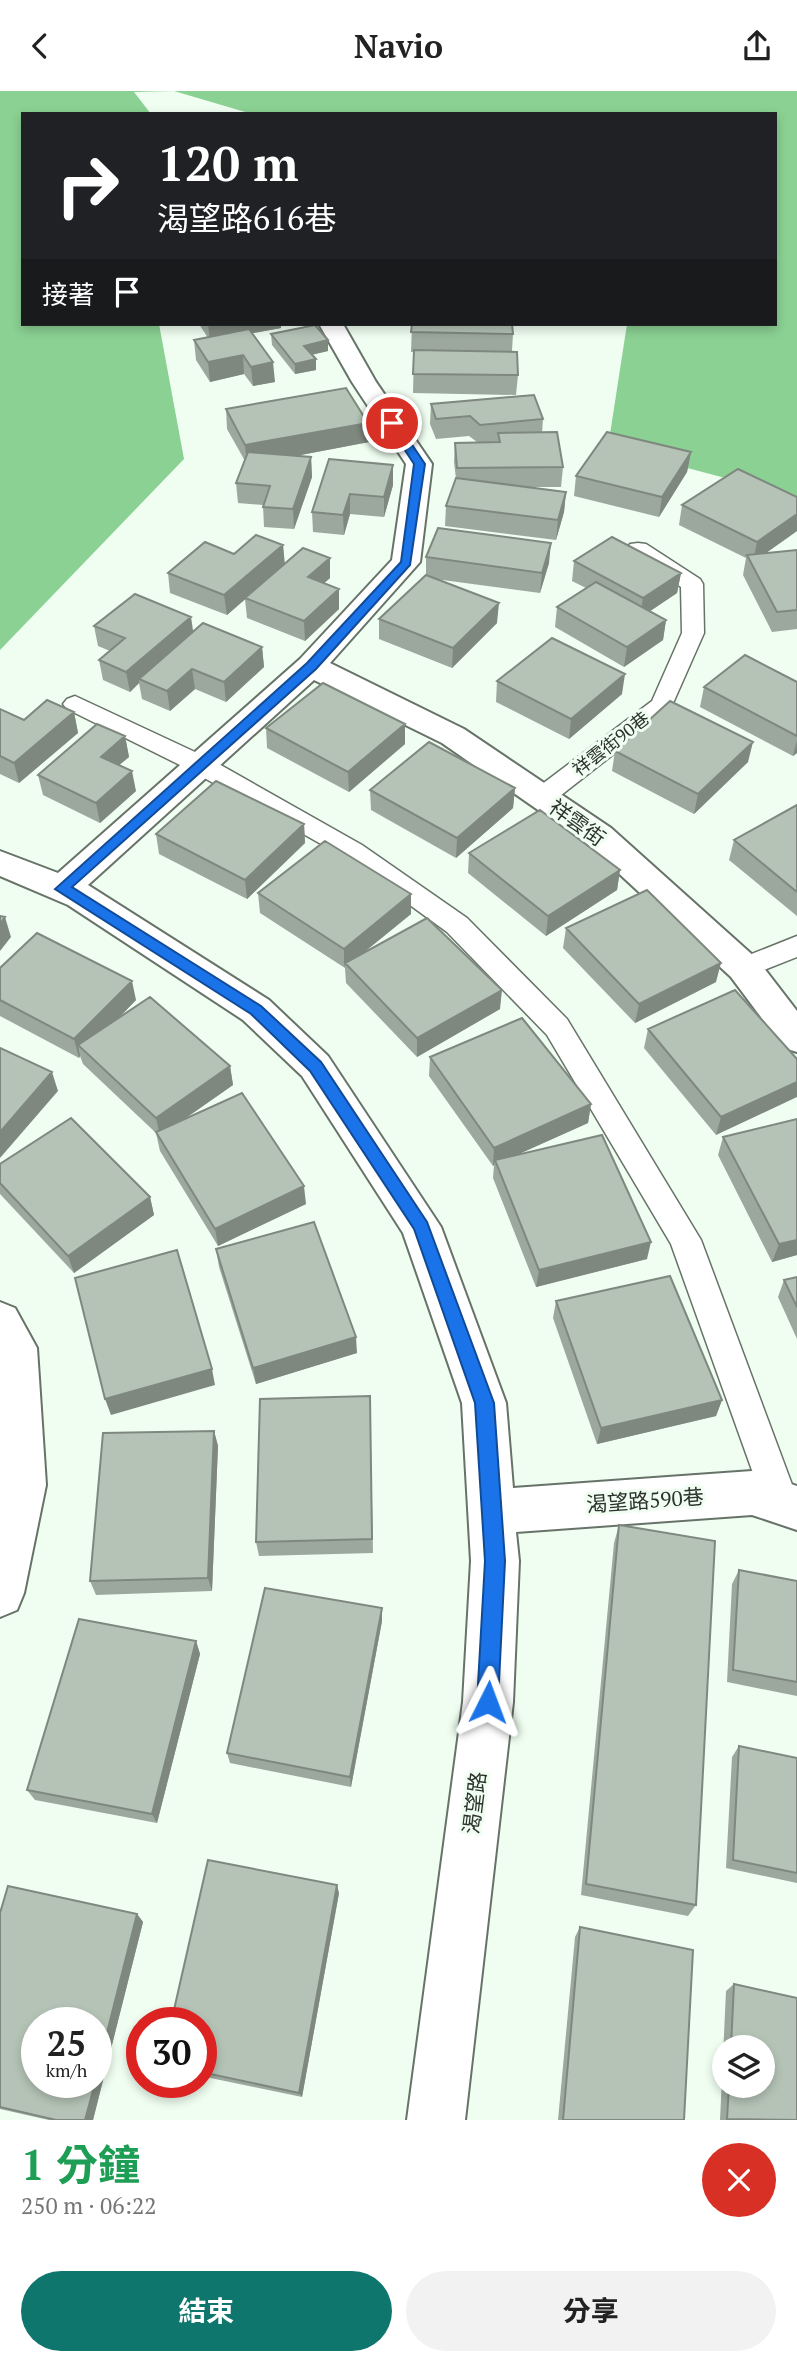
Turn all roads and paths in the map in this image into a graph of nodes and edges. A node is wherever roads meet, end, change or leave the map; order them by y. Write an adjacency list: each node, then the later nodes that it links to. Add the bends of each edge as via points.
1 (333, 326): 3 (street, via 353,343 419,464 406,562)
2 (638, 549): 6 (lane, 祥雲街90巷, via 692,584 692,633 662,705)
3 (311, 666): 5 (street); 6 (street, 祥雲街, via 453,736)
4 (75, 704): 5 (lane)
5 (201, 765): 8 (street); 13 (lane, via 354,851 457,925 557,1027 685,1240)
6 (542, 797): 10 (street, 祥雲街, via 599,836)
7 (0, 863): 8 (street, 渴望路)
8 (62, 889): 14 (street, 渴望路, via 256,1010 315,1066 421,1227 484,1403)
9 (797, 946): 10 (lane)
10 (744, 968): 11 (street, 祥雲街)
11 (797, 1038)
12 (0, 1321): 15 (street, via 15,1348 23,1485)
13 (789, 1506): 14 (street, 渴望路590巷, via 752,1493)
14 (492, 1512): 16 (street, 渴望路, via 495,1561 488,1702)
15 (0, 1593)
16 (436, 2120)

